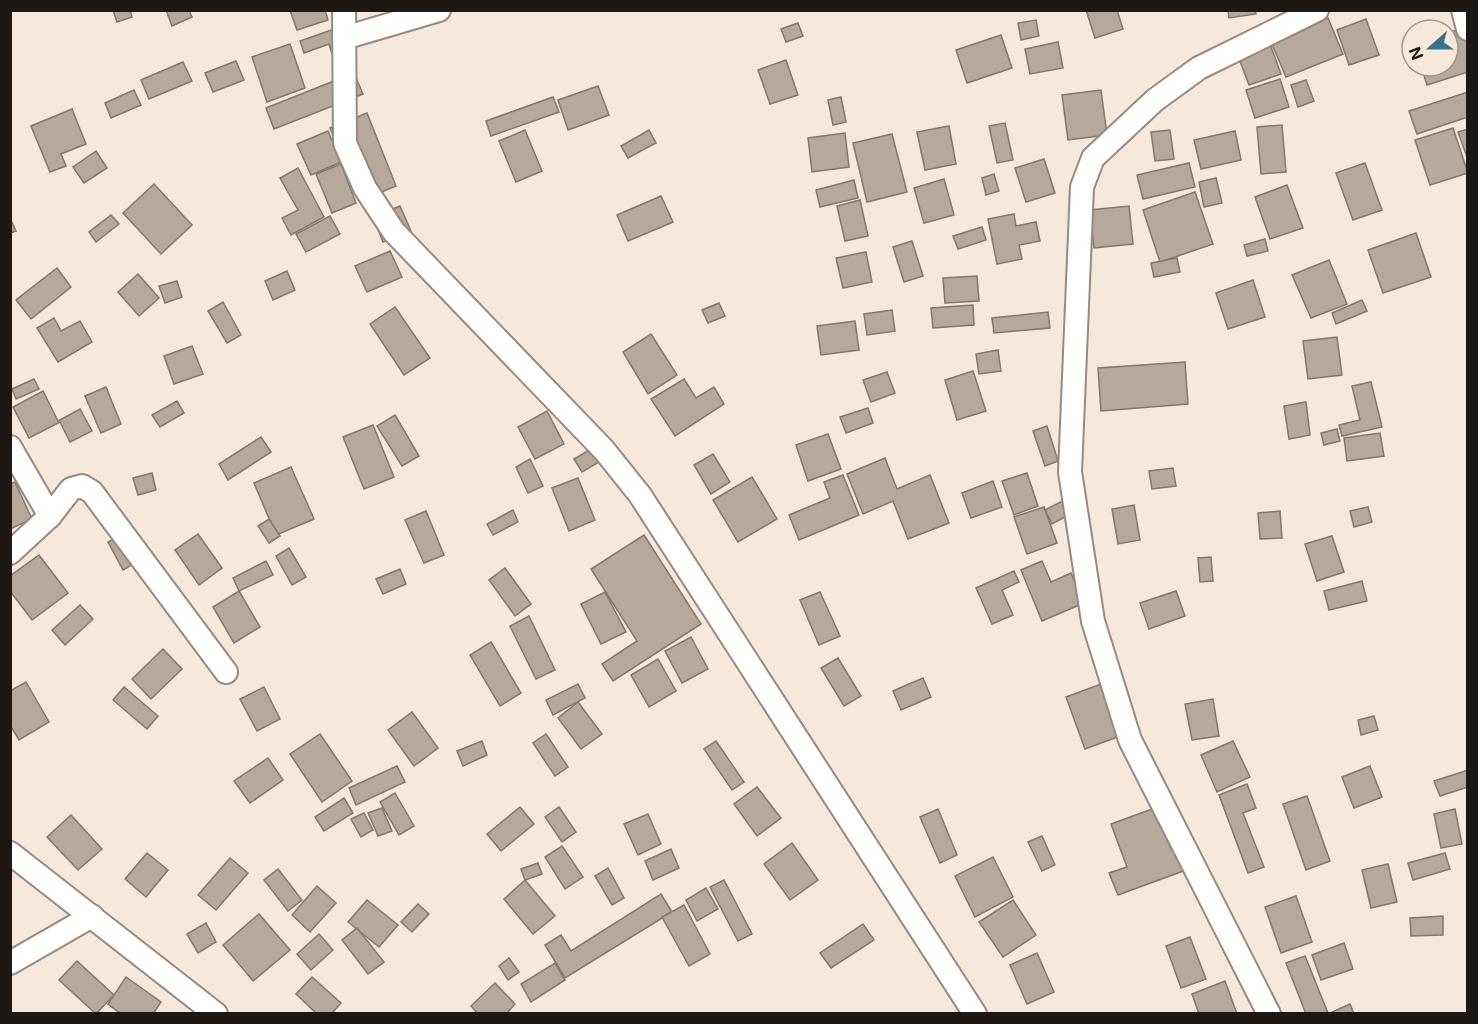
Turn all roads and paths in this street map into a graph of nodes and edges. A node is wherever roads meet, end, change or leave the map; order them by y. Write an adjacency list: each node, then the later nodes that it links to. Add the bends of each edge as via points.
1 (344, 10): 6 (street)
2 (439, 10): 6 (street)
3 (1317, 10): 16 (street, via 1199,68 1155,100 1093,158 1082,187 1070,472 1093,621 1130,740)
4 (1463, 10): 5 (street)
5 (1467, 29)
6 (344, 38): 15 (street, via 345,142 365,188 394,232 596,442 640,495)
7 (10, 447): 8 (street)
8 (50, 516): 9 (street); 10 (street, via 71,489 82,486 92,492)
9 (10, 553)
10 (226, 672)
11 (10, 853): 12 (street)
12 (92, 916): 13 (street); 14 (street)
13 (10, 963)
14 (216, 1014)
15 (975, 1014)
16 (1269, 1014)

